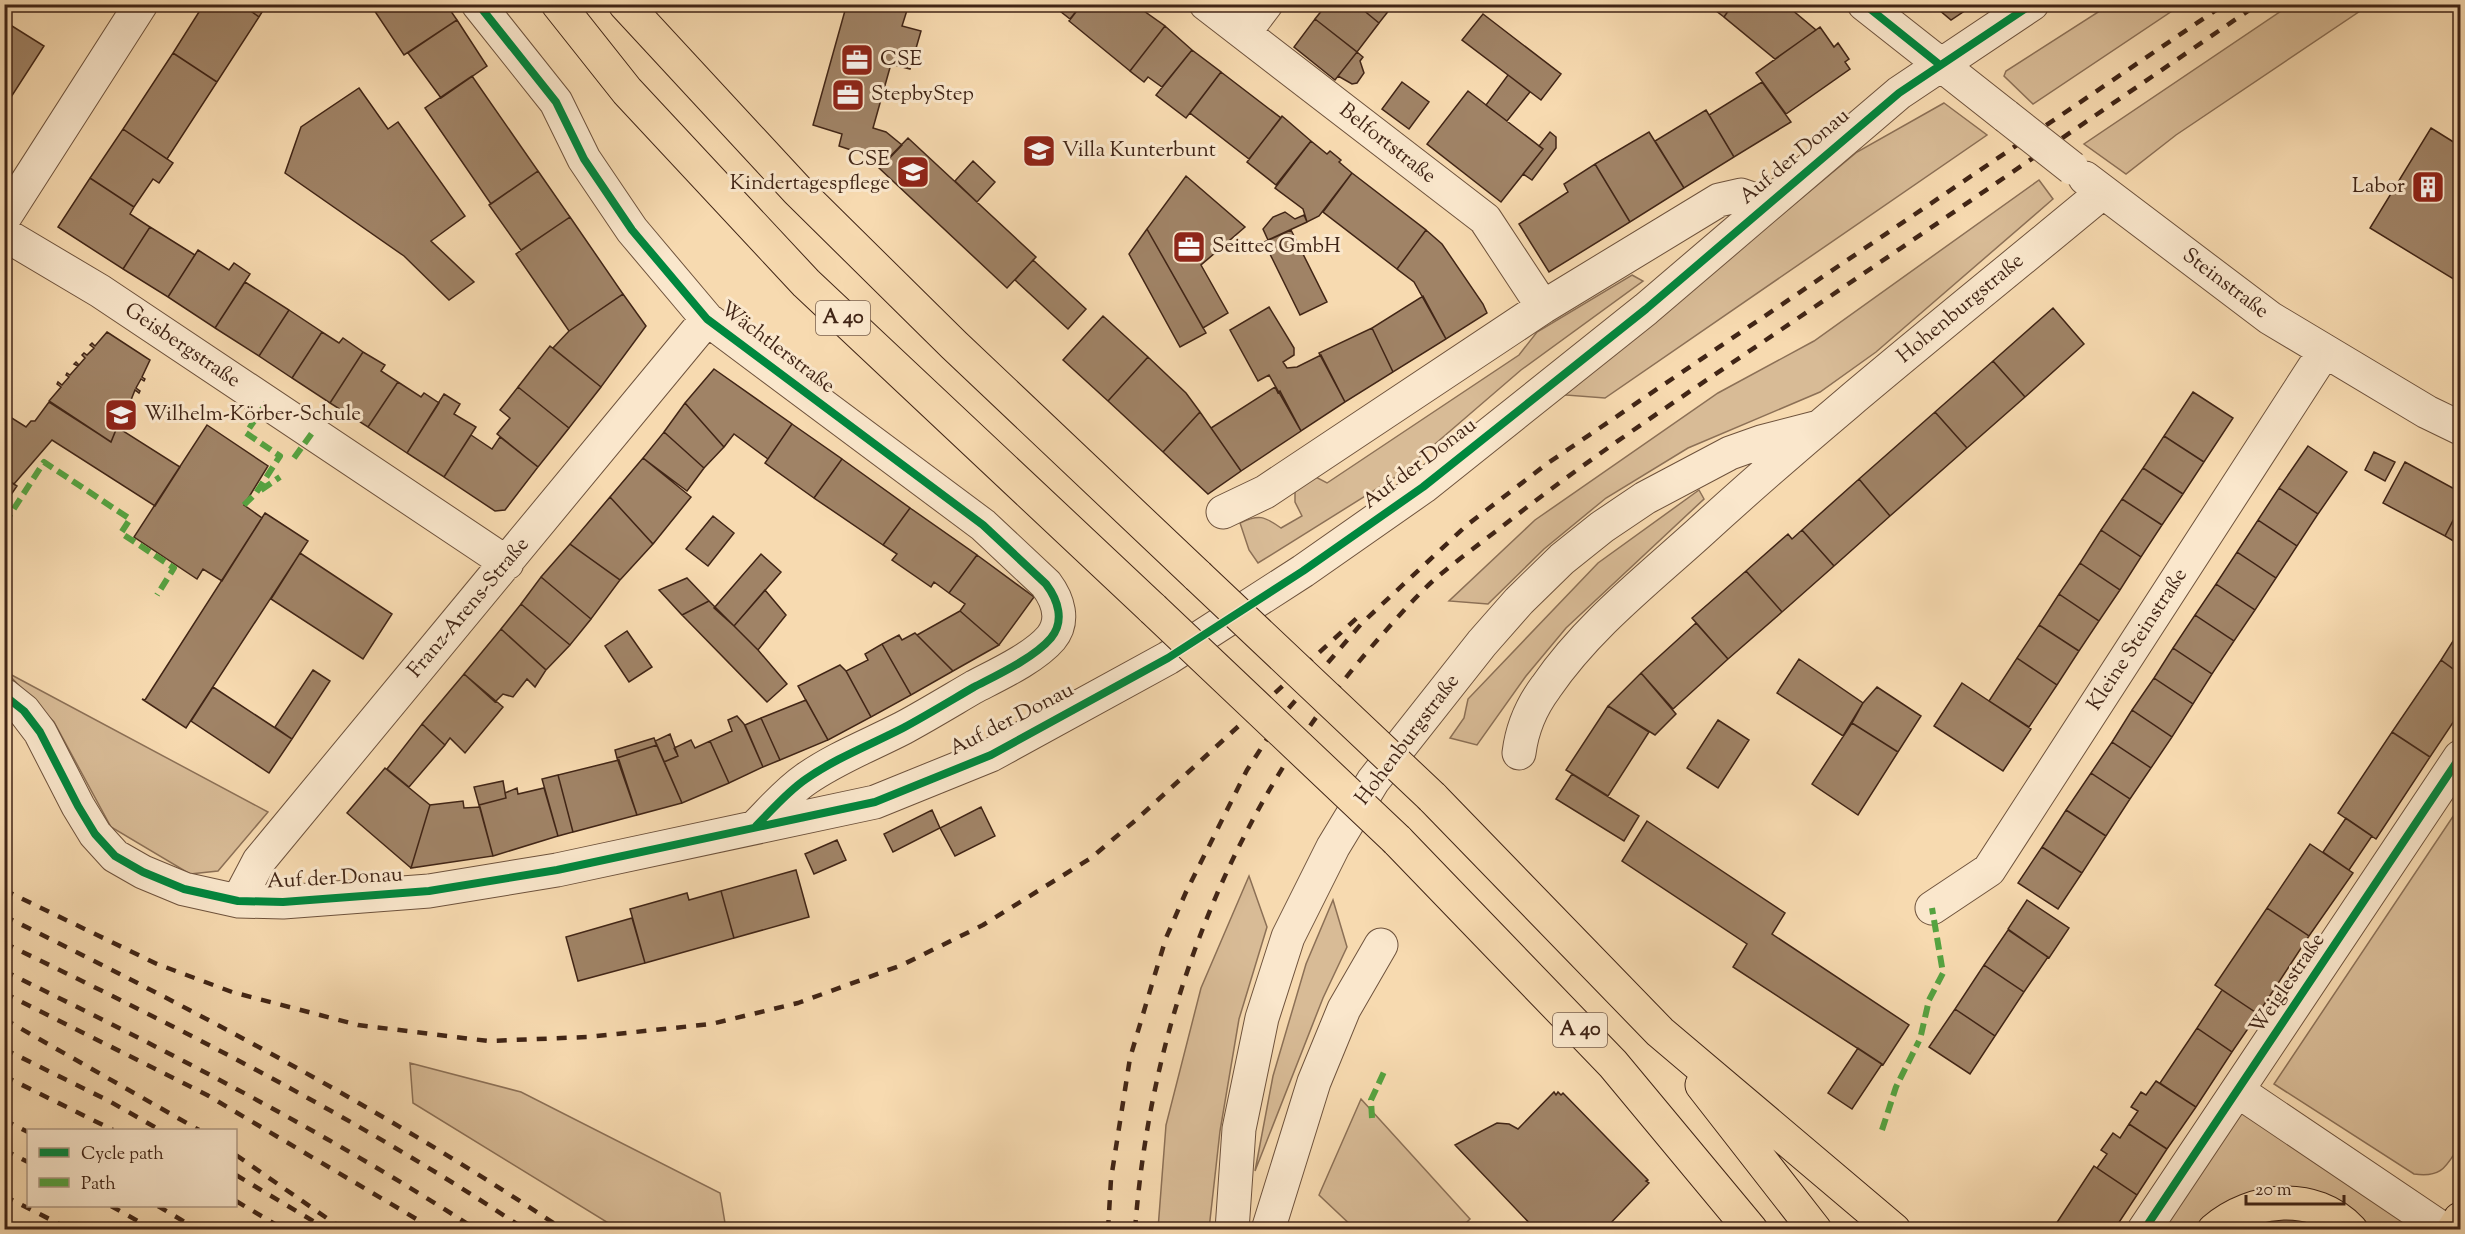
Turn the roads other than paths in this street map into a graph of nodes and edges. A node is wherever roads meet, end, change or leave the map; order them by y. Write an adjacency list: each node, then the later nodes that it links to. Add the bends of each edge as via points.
1 (141, 4): 15 (street)
2 (478, 4): 18 (street, Wächtlerstraße, via 556,102 584,159 632,230)
3 (558, 4): 36 (main road, A 40, bridge, via 627,91 806,284 1397,840 1613,1064)
4 (625, 4): 11 (main road, A 40)
5 (638, 4): 11 (main road)
6 (1206, 4): 10 (street, Belfortstraße)
7 (1266, 4): 10 (street)
8 (1864, 4): 12 (street, Steinstraße)
9 (2032, 4): 12 (street, Auf der Donau)
10 (1244, 33): 17 (street, Belfortstraße, via 1485,219)
11 (653, 34): 31 (main road, A 40, bridge, via 798,191 954,345 1432,797)
12 (1940, 65): 13 (street, Steinstraße, bridge); 14 (street, Auf der Donau, via 1899,93)
13 (2103, 192): 19 (street, Steinstraße, via 2270,318); 20 (street, Hohenburgstraße)
14 (1767, 204): 17 (street, Auf der Donau, via 1741,195 1719,200); 27 (street, Auf der Donau, via 1646,309 1423,487 1168,658 991,755 875,802)
15 (4, 218)
16 (4, 234): 23 (street, Geisbergstraße, via 110,298)
17 (1543, 307): 22 (street, Auf der Donau, via 1265,492)
18 (707, 319): 23 (street, Franz-Arens-Straße); 27 (street, Wächtlerstraße, via 983,525 1046,584 1058,608 1057,628 1050,639 1013,666 828,765 804,781)
19 (2324, 352): 21 (street, Steinstraße); 29 (street, Kleine Steinstraße, via 1989,870)
20 (1819, 426): 25 (street, Hohenburgstraße, via 1590,633 1530,713 1521,734); 34 (street, Hohenburgstraße, via 1730,453 1645,498 1602,527 1562,559 1482,643 1373,781 1333,847 1288,937 1262,1018 1239,1129)
21 (2460, 428)
22 (1223, 512)
23 (507, 562): 28 (street, Franz-Arens-Straße, via 259,861)
24 (4, 695): 28 (street, Auf der Donau, via 24,711 40,732 95,834 115,855 184,889)
25 (1519, 753)
26 (2460, 757): 32 (street, Weiglestraße)
27 (756, 826): 28 (street, Auf der Donau, via 557,870 429,891 283,902)
28 (238, 901)
29 (1932, 908)
30 (1381, 945): 35 (street, via 1344,1009 1314,1082)
31 (1660, 1032): 37 (main road, A 40); 38 (main road)
32 (2238, 1091): 39 (street, Weiglestraße); 42 (street)
33 (2460, 1220): 43 (main road)
34 (1232, 1230)
35 (1268, 1230)
36 (1751, 1230)
37 (1815, 1230)
38 (1894, 1230)
39 (2144, 1230)
40 (2214, 1230): 41 (main road, via 2256,1207 2289,1202 2322,1209 2337,1216)
41 (2351, 1230)
42 (2444, 1230)
43 (2453, 1230)

